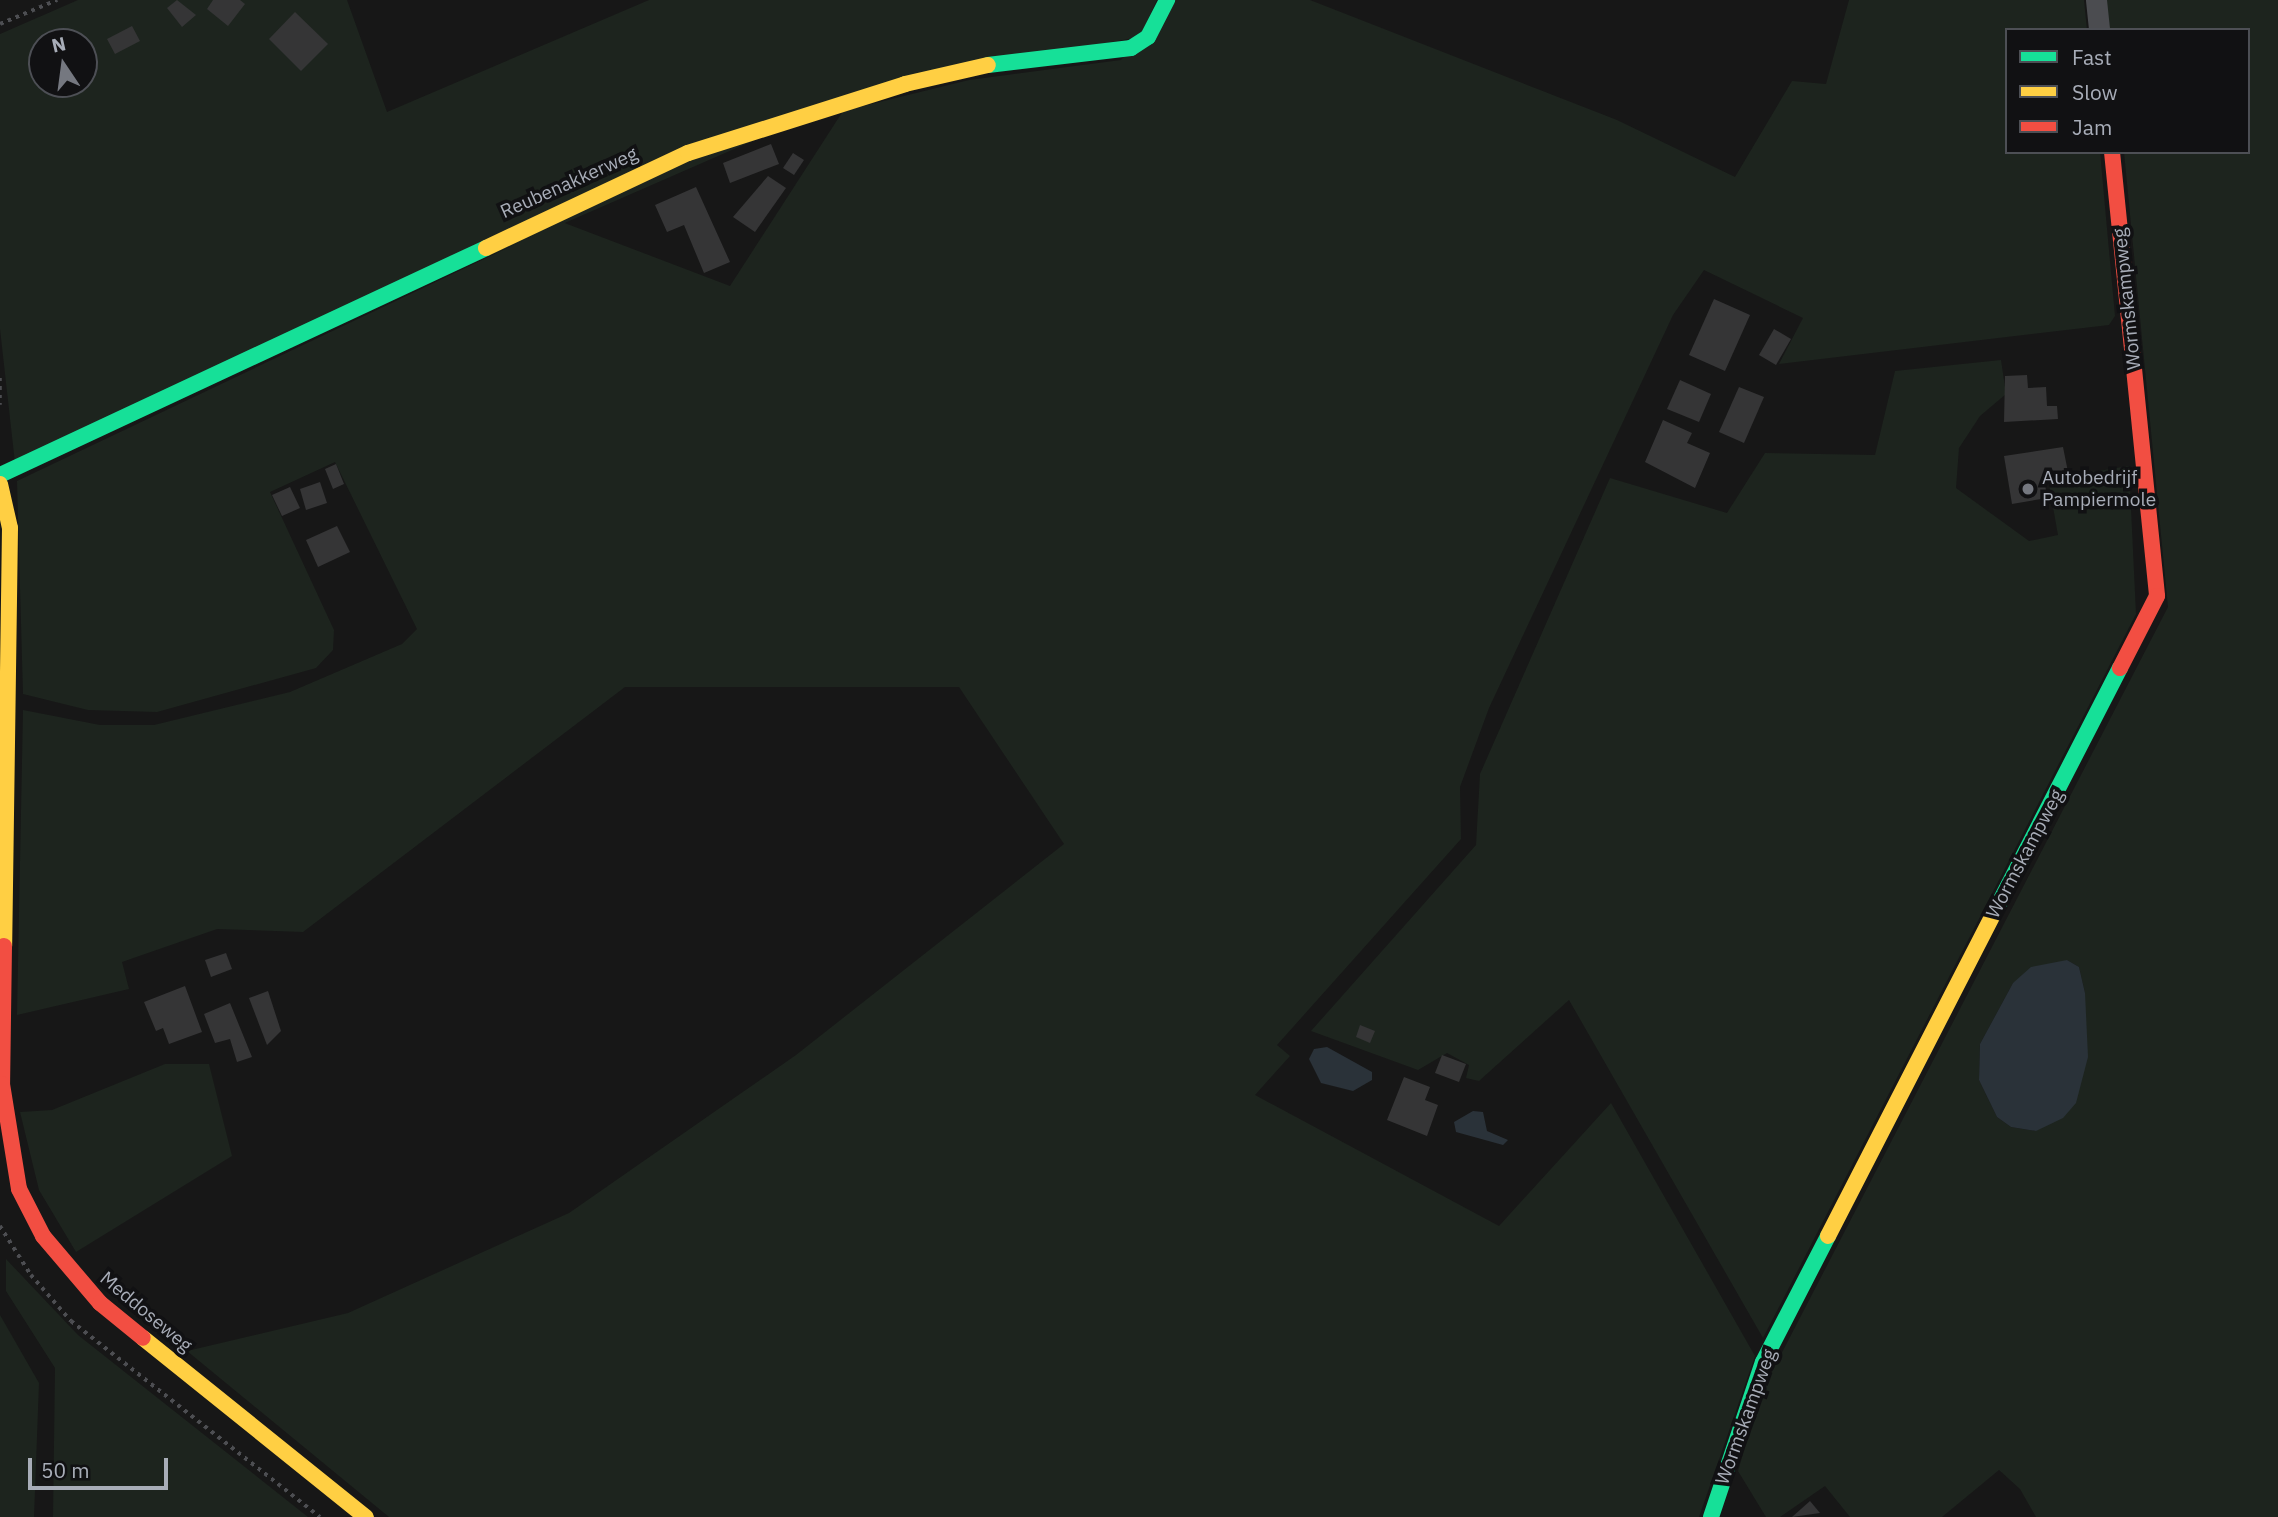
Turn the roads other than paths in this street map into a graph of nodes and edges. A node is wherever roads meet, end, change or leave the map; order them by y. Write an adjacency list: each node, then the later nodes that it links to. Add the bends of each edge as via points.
1 (1167, 0): 5 (street, Reubenakkerweg, via 1148,37 1131,48 1002,62 905,84 688,153)
2 (2096, 0): 3 (street)
3 (2099, 28)
4 (2112, 154): 8 (street, Wormskampweg, via 2157,596 1763,1362)
5 (0, 475)
6 (0, 484): 7 (street, Meddoseweg, via 10,528 2,1084 19,1189 43,1236 100,1303)
7 (366, 1517)
8 (1711, 1517)

